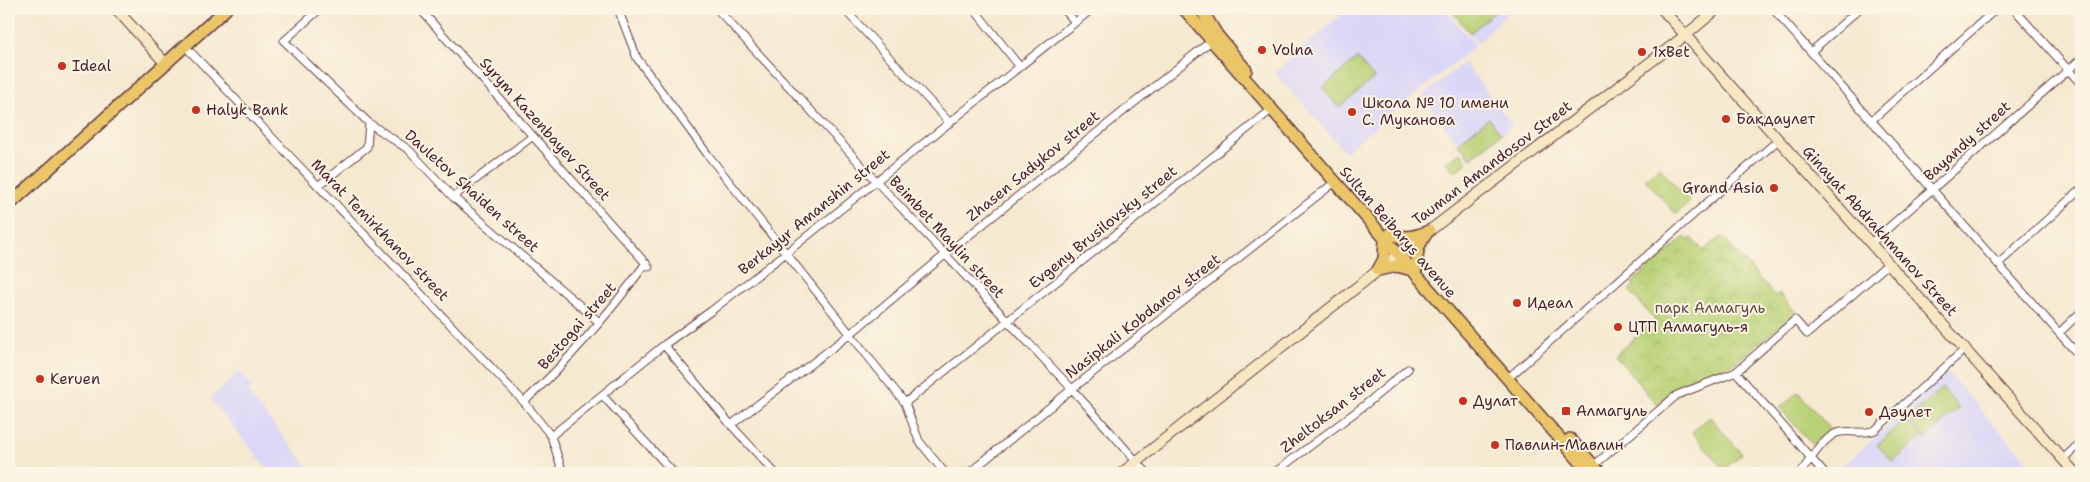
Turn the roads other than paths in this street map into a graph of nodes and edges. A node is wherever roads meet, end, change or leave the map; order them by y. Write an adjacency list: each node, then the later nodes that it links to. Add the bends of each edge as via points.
1 (116, 9): 25 (main road)
2 (226, 9): 22 (main road)
3 (320, 9): 31 (street, Dauletov Shaiden street, via 284,41)
4 (420, 9): 33 (street, Syrym Kazenbayev Street)
5 (618, 9): 46 (street, via 637,58)
6 (717, 9): 35 (street, Beimbet Maylin street)
7 (844, 9): 32 (street)
8 (974, 9): 26 (street)
9 (1064, 9): 19 (street)
10 (1092, 9): 19 (street, Berkayyr Amanshin street)
11 (1184, 9): 21 (main road, Sultan Beibarys avenue)
12 (1201, 9): 43 (main road, Sultan Beibarys avenue, via 1223,42)
13 (1662, 9): 20 (main road, Ginayat Abdrakhmanov Street)
14 (1716, 9): 20 (main road, Tauman Amandosov Street)
15 (1773, 9): 23 (street)
16 (1859, 9): 23 (street)
17 (1996, 9): 30 (street)
18 (2014, 9): 27 (street)
19 (1075, 22): 26 (street, Berkayyr Amanshin street)
20 (1686, 35): 34 (main road, Ginayat Abdrakhmanov Street); 42 (main road, Tauman Amandosov Street)
21 (1211, 41): 29 (main road, Sultan Beibarys avenue); 47 (street, Zhasen Sadykov street)
22 (185, 46): 25 (main road); 37 (street, Marat Temirkhanov street)
23 (1812, 51): 30 (street)
24 (2081, 59): 27 (street, Bayandy street)
25 (166, 64): 41 (main road)
26 (1020, 66): 32 (street, Berkayyr Amanshin street)
27 (2069, 70): 28 (street); 39 (street, Bayandy street)
28 (2081, 84)
29 (1271, 110): 36 (main road, Sultan Beibarys avenue); 55 (street, Evgeny Brusilovsky street)
30 (1872, 120): 39 (street)
31 (369, 123): 37 (street, via 368,147); 40 (street, Dauletov Shaiden street, via 409,150)
32 (950, 123): 35 (street, Berkayyr Amanshin street)
33 (532, 136): 40 (street); 50 (street, Syrym Kazenbayev Street)
34 (1778, 140): 44 (main road, Ginayat Abdrakhmanov Street); 63 (street)
35 (875, 180): 46 (street, Berkayyr Amanshin street); 47 (street, Beimbet Maylin street)
36 (1335, 182): 43 (main road, Sultan Beibarys avenue); 64 (street, Nasipkali Kobdanov street)
37 (318, 186): 66 (street, Marat Temirkhanov street)
38 (2081, 189): 49 (street)
39 (1934, 190): 44 (street, Bayandy street); 49 (street)
40 (452, 197): 54 (street, Dauletov Shaiden street)
41 (9, 205)
42 (1429, 231): 43 (main road, via 1412,237); 45 (main road, Tauman Amandosov Street); 51 (main road, via 1418,245)
43 (1388, 237): 45 (main road, Sultan Beibarys avenue); 52 (main road, via 1384,259)
44 (1871, 244): 48 (main road, Ginayat Abdrakhmanov Street)
45 (1401, 252): 51 (main road, Sultan Beibarys avenue); 52 (main road, Tauman Amandosov Street)
46 (786, 253): 57 (street); 58 (street, Berkayyr Amanshin street)
47 (946, 254): 55 (street, Beimbet Maylin street); 57 (street, Zhasen Sadykov street)
48 (1889, 263): 59 (main road, Ginayat Abdrakhmanov Street); 62 (street, via 1807,334 1795,320)
49 (1998, 264): 56 (street)
50 (648, 265): 54 (street, Bestogai street)
51 (1415, 268): 52 (main road, via 1397,266); 63 (main road, Sultan Beibarys avenue)
52 (1378, 270): 73 (main road, Tauman Amandosov Street)
53 (2081, 312): 56 (street)
54 (598, 321): 66 (street, Bestogai street, via 547,381)
55 (1008, 322): 64 (street, Beimbet Maylin street); 67 (street, Evgeny Brusilovsky street)
56 (2059, 333): 60 (street)
57 (849, 335): 67 (street); 68 (street, Zhasen Sadykov street)
58 (664, 345): 65 (street, Berkayyr Amanshin street); 68 (street)
59 (1965, 349): 71 (street, via 1876,430 1836,433 1818,448); 72 (main road, Ginayat Abdrakhmanov Street)
60 (2081, 358)
61 (1408, 369): 82 (street, Zheltoksan street)
62 (1736, 372): 71 (street); 74 (street, via 1677,395)
63 (1510, 376): 74 (main road, Sultan Beibarys avenue)
64 (1072, 389): 73 (street, Beimbet Maylin street); 79 (street, Nasipkali Kobdanov street)
65 (602, 395): 69 (street, Berkayyr Amanshin street); 76 (street)
66 (524, 402): 69 (street, Marat Temirkhanov street)
67 (905, 403): 78 (street, via 919,441)
68 (731, 425): 77 (street)
69 (551, 436): 75 (street)
70 (2081, 442): 72 (street)
71 (1812, 459): 83 (street); 84 (street)
72 (2063, 459): 85 (main road, Ginayat Abdrakhmanov Street)
73 (1137, 461): 80 (main road, Tauman Amandosov Street); 81 (street, Beimbet Maylin street)
74 (1593, 471)
75 (563, 473)
76 (674, 473)
77 (776, 473)
78 (945, 473)
79 (969, 473)
80 (1122, 473)
81 (1147, 473)
82 (1274, 473)
83 (1800, 473)
84 (1824, 473)
85 (2075, 473)

